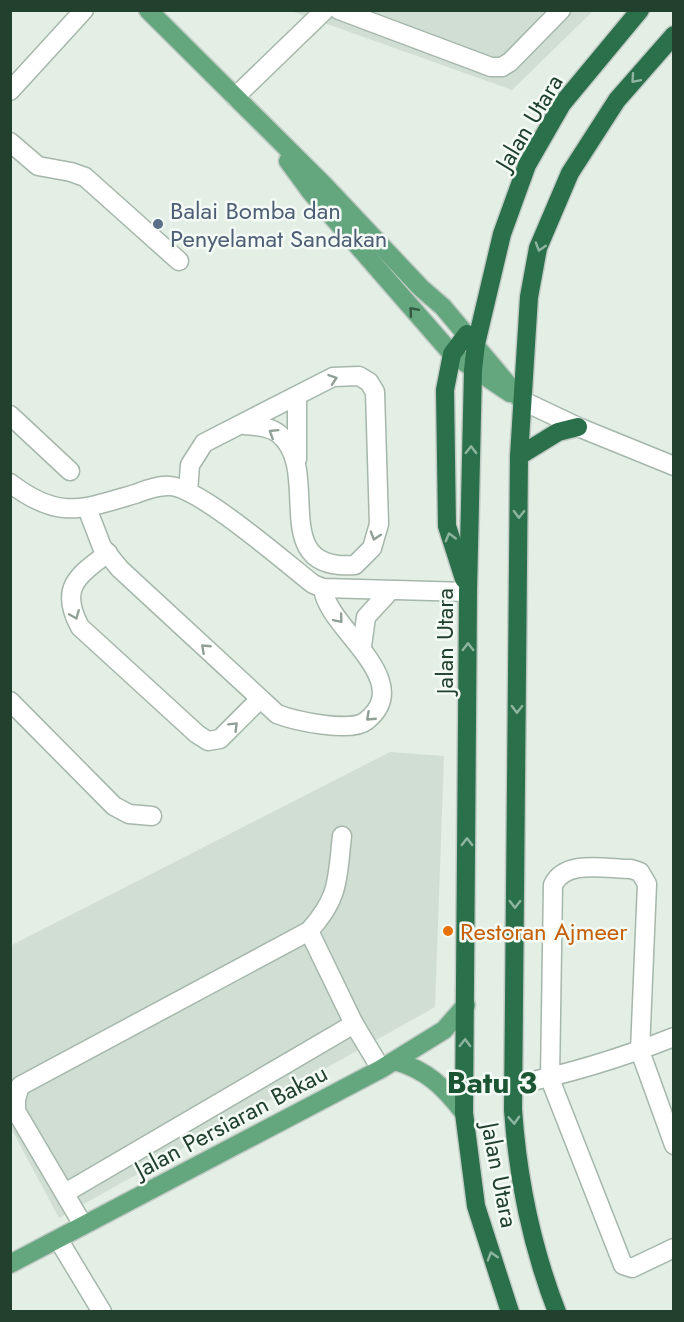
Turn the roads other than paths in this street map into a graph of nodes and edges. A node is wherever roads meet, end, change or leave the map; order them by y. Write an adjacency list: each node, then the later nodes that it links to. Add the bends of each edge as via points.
1 (84, 10): 8 (street)
2 (148, 10): 9 (main road)
3 (325, 10): 9 (street)
4 (339, 10): 5 (street, via 491,67 502,67)
5 (561, 10)
6 (640, 10): 13 (highway, Jalan Utara, via 562,104 527,165)
7 (674, 35): 17 (highway, Jalan Utara, one-way to 17, via 598,127 554,208 538,248 529,297)
8 (10, 91)
9 (235, 97): 10 (main road)
10 (259, 120): 13 (main road); 14 (main road, one-way to 10, via 310,191)
11 (10, 142): 12 (street, via 38,166 85,177)
12 (179, 261)
13 (471, 339): 14 (highway); 15 (highway, Jalan Utara); 17 (main road)
14 (452, 354): 15 (main road); 31 (highway, one-way to 14, via 447,526 445,390)
15 (473, 370): 17 (main road); 31 (highway, Jalan Utara, one-way to 15)
16 (297, 396): 19 (street); 22 (street); 22 (street, one-way to 22, via 345,375 359,376 375,392 379,524 372,548 355,565 335,566 317,559 305,542 300,526)
17 (521, 400): 20 (street); 21 (highway, Jalan Utara)
18 (10, 415): 24 (street)
19 (243, 425): 22 (street, one-way to 19, via 278,433); 26 (street, via 204,443 194,454 189,465)
20 (578, 427): 21 (highway, via 558,432); 23 (street)
21 (519, 456): 44 (highway, Jalan Utara, one-way to 44)
22 (297, 464)
23 (674, 466)
24 (69, 471)
25 (10, 483): 27 (street, via 48,506)
26 (188, 491): 27 (street, via 171,486 155,488); 29 (street)
27 (87, 508): 28 (street)
28 (108, 554): 33 (street, one-way to 28); 33 (street, one-way to 33, via 81,574 70,591 72,612 80,627 208,741 220,739)
29 (323, 588): 30 (street); 32 (street, one-way to 32, via 327,606)
30 (390, 591): 31 (street); 32 (street, via 366,617)
31 (468, 592): 38 (highway, Jalan Utara, one-way to 31)
32 (362, 646): 33 (street, one-way to 33, via 383,696 376,713 363,724 293,720 277,714)
33 (260, 699)
34 (10, 700): 35 (street, via 114,806 129,814)
35 (152, 816)
36 (342, 836): 37 (street, via 335,894 327,912)
37 (309, 931): 39 (street); 47 (street, via 21,1086 16,1112)
38 (466, 1005): 42 (main road, Jalan Persiaran Bakau, via 444,1030); 45 (highway, Jalan Utara, one-way to 38)
39 (354, 1024): 42 (street); 47 (street)
40 (674, 1037): 41 (street)
41 (640, 1051): 43 (street); 43 (street, via 647,884 640,872 631,869 567,868 557,874 553,885); 46 (street)
42 (388, 1065): 45 (main road, via 413,1066 430,1076); 48 (main road, Jalan Persiaran Bakau)
43 (550, 1079): 44 (street); 50 (street, via 623,1265 632,1268)
44 (514, 1085): 52 (highway, Jalan Utara, one-way to 52, via 515,1145 523,1202)
45 (464, 1113): 54 (highway, Jalan Utara, one-way to 45, via 476,1206)
46 (674, 1145)
47 (65, 1193): 48 (street)
48 (83, 1225): 49 (main road, Jalan Persiaran Bakau)
49 (58, 1239): 51 (main road, Jalan Persiaran Bakau); 53 (street)
50 (674, 1248)
51 (10, 1264)
52 (546, 1282): 55 (highway); 56 (highway, Jalan Utara)
53 (102, 1311)
54 (510, 1311)
55 (552, 1311)
56 (557, 1311)

